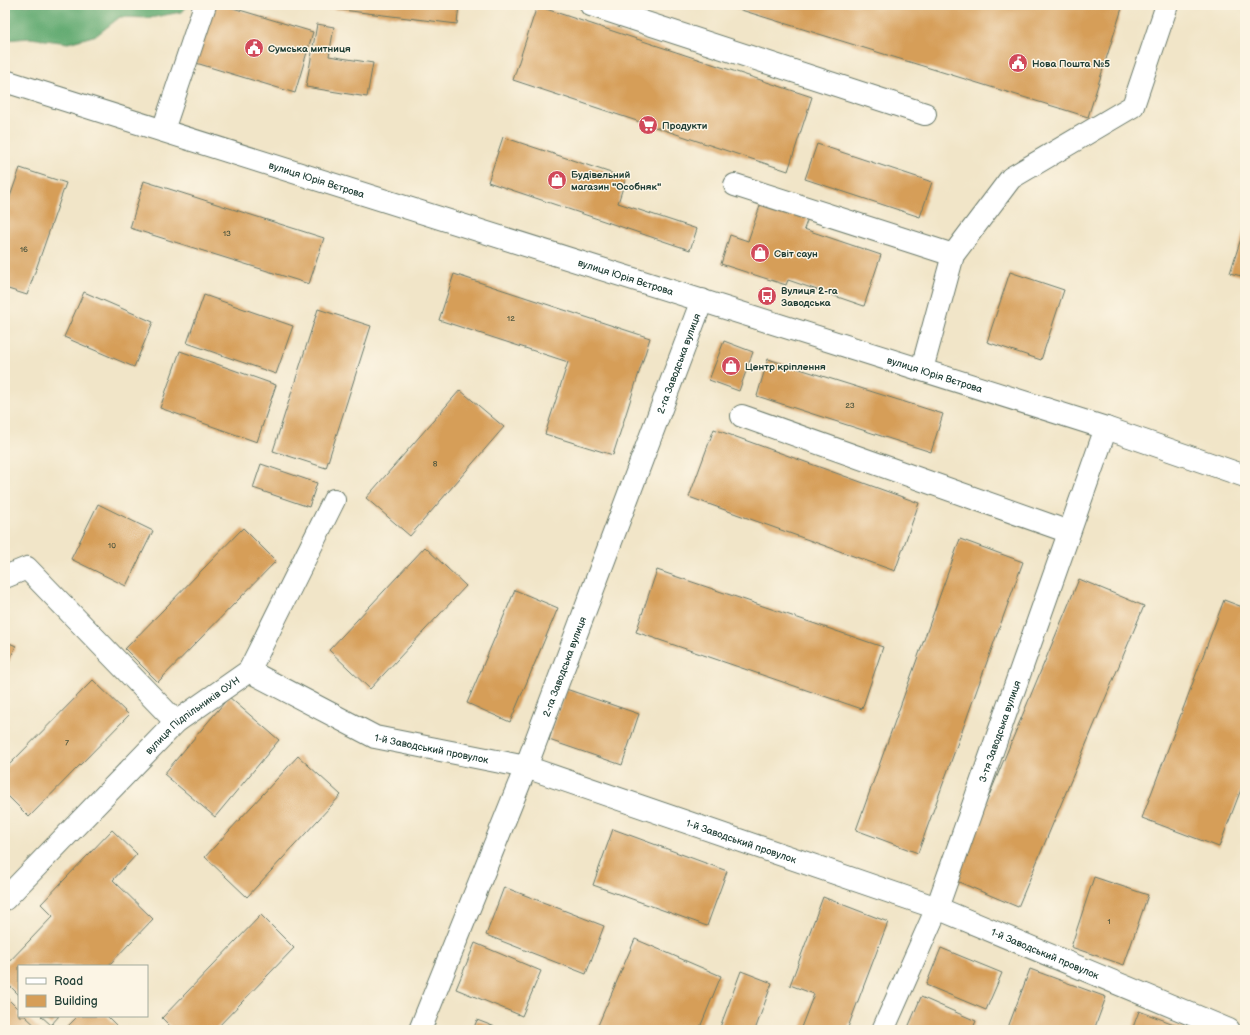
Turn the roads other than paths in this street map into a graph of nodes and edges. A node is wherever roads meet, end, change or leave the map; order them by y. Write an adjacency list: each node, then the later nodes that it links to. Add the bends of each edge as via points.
1 (205, 5): 6 (street)
2 (591, 5): 5 (street)
3 (1167, 5): 8 (street, via 1133,106 1011,178)
4 (5, 81): 6 (street, вулиця Юрія Вєтрова)
5 (925, 114)
6 (163, 130): 9 (street, вулиця Юрія Вєтрова)
7 (735, 185): 8 (street)
8 (953, 255): 10 (street)
9 (702, 300): 10 (street, вулиця Юрія Вєтрова); 19 (street, 2-га Заводська вулиця)
10 (922, 369): 12 (street, вулиця Юрія Вєтрова)
11 (742, 416): 15 (street)
12 (1106, 428): 13 (street, вулиця Юрія Вєтрова); 15 (street, 3-тя Заводська вулиця)
13 (1245, 476)
14 (334, 500): 17 (street, вулиця Підпільників ОУН)
15 (1070, 532): 21 (street, 3-тя Заводська вулиця)
16 (5, 577): 18 (street, via 27,568)
17 (249, 672): 18 (street, вулиця Підпільників ОУН); 19 (street, 1-й Заводський провулок, via 374,737)
18 (176, 722): 20 (street, вулиця Підпільників ОУН)
19 (526, 767): 21 (street, 1-й Заводський провулок); 22 (street, 2-га Заводська вулиця)
20 (5, 899)
21 (937, 908): 23 (street, 3-тя Заводська вулиця); 24 (street, 1-й Заводський провулок)
22 (420, 1030)
23 (883, 1030)
24 (1229, 1030)

